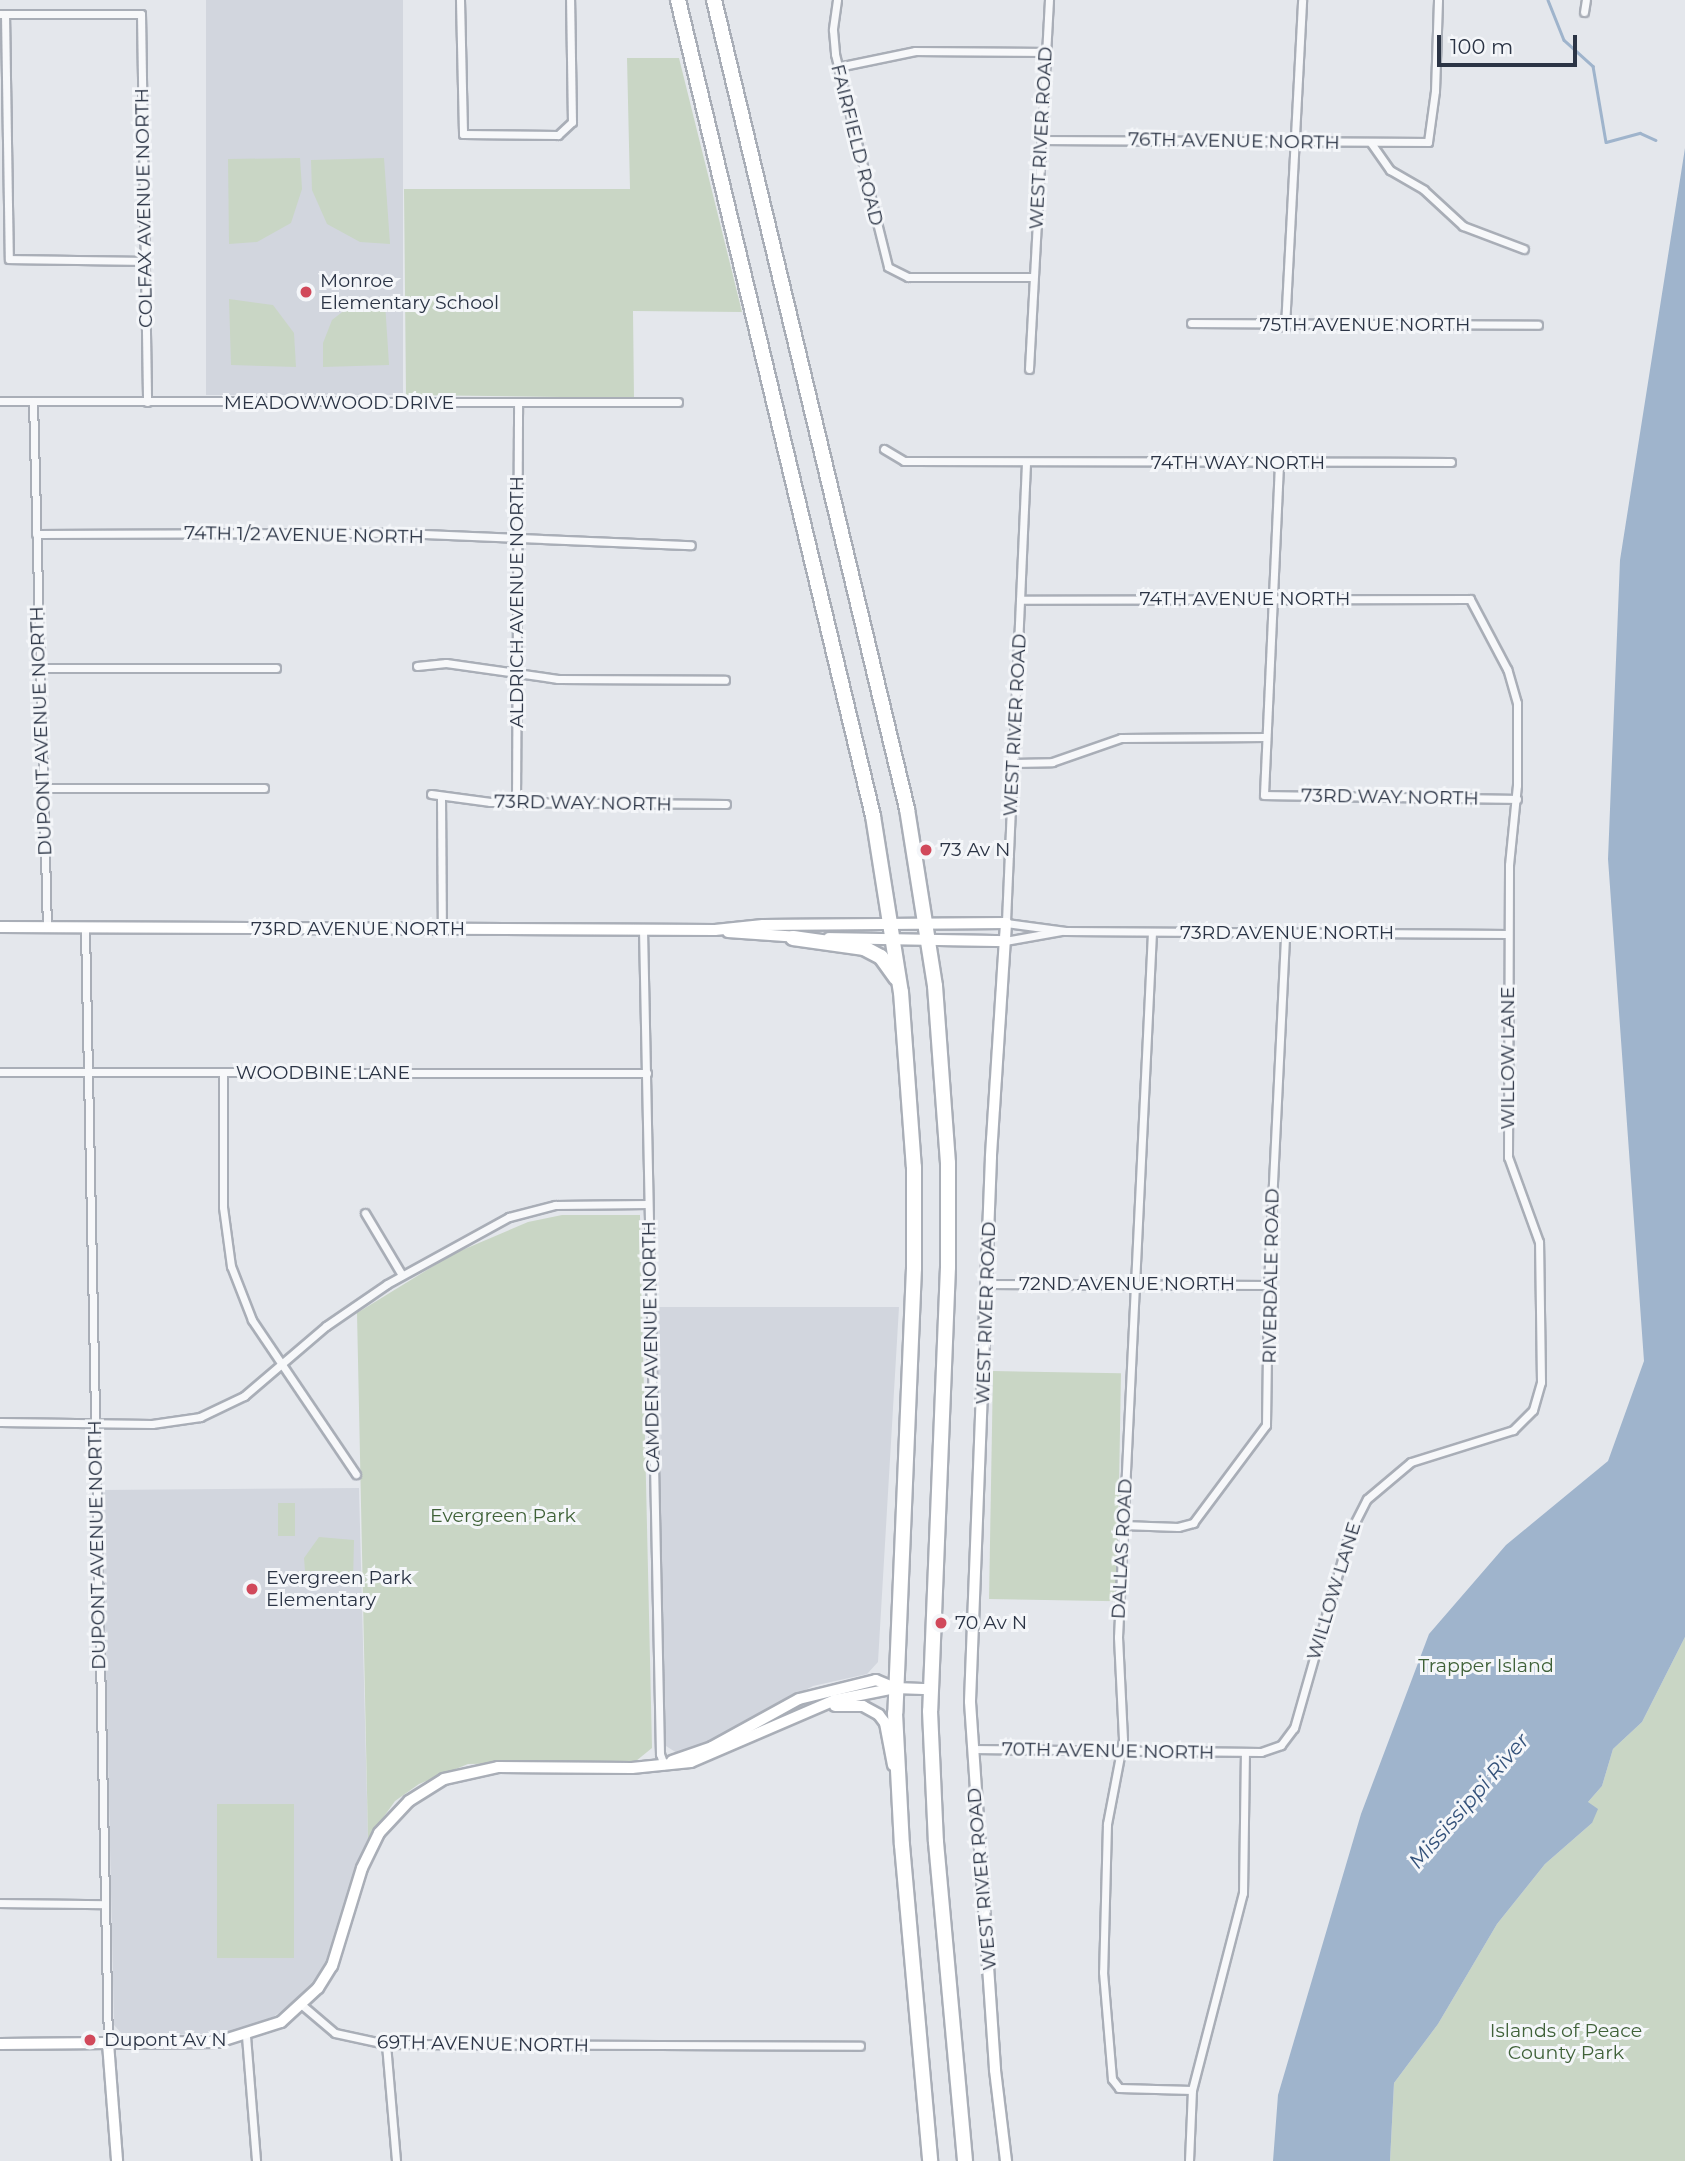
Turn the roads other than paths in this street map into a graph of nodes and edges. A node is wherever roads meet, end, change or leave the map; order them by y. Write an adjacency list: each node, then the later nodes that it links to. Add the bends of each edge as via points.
1 (460, 0): 2 (street, via 463,134 558,135 570,128)
2 (570, 0)
3 (671, 0): 13 (highway)
4 (678, 0): 13 (highway)
5 (714, 0): 56 (highway, via 907,808)
6 (837, 0): 15 (street, FAIRFIELD ROAD, via 832,30)
7 (1049, 0): 14 (street, WEST RIVER ROAD)
8 (1302, 0): 17 (street)
9 (1438, 0): 18 (street, 76TH AVENUE NORTH, via 1428,142)
10 (1586, 0): 11 (street)
11 (1584, 12)
12 (3, 14): 20 (street, via 9,259); 20 (street, COLFAX AVENUE NORTH, via 141,14)
13 (687, 36): 55 (highway, via 873,816)
14 (1046, 52): 15 (street, via 915,51); 16 (street, WEST RIVER ROAD)
15 (838, 67): 21 (street, FAIRFIELD ROAD, via 885,260 893,272 908,277)
16 (1041, 140): 17 (street, 76TH AVENUE NORTH); 21 (street, WEST RIVER ROAD)
17 (1293, 143): 18 (street, 76TH AVENUE NORTH); 24 (street)
18 (1371, 143): 19 (street, via 1390,170 1424,190 1462,226)
19 (1524, 249)
20 (145, 261): 28 (street, COLFAX AVENUE NORTH)
21 (1033, 277): 25 (street)
22 (1191, 323): 24 (street, 75TH AVENUE NORTH)
23 (1538, 325): 24 (street, 75TH AVENUE NORTH)
24 (1285, 327)
25 (1029, 369)
26 (0, 401): 27 (street, MEADOWWOOD DRIVE)
27 (33, 401): 28 (street, MEADOWWOOD DRIVE); 35 (street, DUPONT AVENUE NORTH)
28 (147, 402): 29 (street, MEADOWWOOD DRIVE)
29 (518, 402): 30 (street, MEADOWWOOD DRIVE); 36 (street, ALDRICH AVENUE NORTH)
30 (678, 402)
31 (884, 449): 33 (street, 74TH WAY NORTH, via 904,461)
32 (1451, 462): 34 (street, 74TH WAY NORTH)
33 (1026, 463): 34 (street, 74TH WAY NORTH); 40 (street, WEST RIVER ROAD)
34 (1279, 464): 38 (street)
35 (36, 534): 36 (street, 74TH 1/2 AVENUE NORTH, via 400,533); 42 (street, DUPONT AVENUE NORTH)
36 (514, 540): 37 (street, 74TH 1/2 AVENUE NORTH); 44 (street, ALDRICH AVENUE NORTH)
37 (691, 545)
38 (1273, 598): 39 (street, 74TH AVENUE NORTH); 40 (street, 74TH AVENUE NORTH); 46 (street)
39 (1470, 599): 52 (street, WILLOW LANE, via 1514,686)
40 (1020, 600): 47 (street, WEST RIVER ROAD)
41 (417, 666): 44 (street, via 446,663)
42 (38, 668): 43 (street); 48 (street, DUPONT AVENUE NORTH)
43 (276, 668)
44 (516, 674): 45 (street, via 558,679); 53 (street, ALDRICH AVENUE NORTH)
45 (725, 680)
46 (1266, 737): 47 (street, via 1121,738 1052,762); 52 (street, 73RD WAY NORTH, via 1264,795)
47 (1013, 763): 57 (street, WEST RIVER ROAD)
48 (42, 788): 49 (street); 59 (street, DUPONT AVENUE NORTH)
49 (264, 788)
50 (431, 794): 51 (street, 73RD WAY NORTH)
51 (441, 797): 53 (street, 73RD WAY NORTH); 61 (street)
52 (1517, 799): 67 (street, WILLOW LANE, via 1510,849)
53 (516, 802): 54 (street, 73RD WAY NORTH)
54 (726, 804)
55 (891, 922): 56 (street, 73RD AVENUE NORTH); 63 (street, 73RD AVENUE NORTH); 69 (highway)
56 (927, 922): 57 (street, 73RD AVENUE NORTH); 70 (highway)
57 (1006, 923): 64 (street, 73RD AVENUE NORTH); 71 (street, WEST RIVER ROAD)
58 (0, 927): 59 (street, 73RD AVENUE NORTH)
59 (47, 927): 60 (street, 73RD AVENUE NORTH)
60 (85, 928): 61 (street, 73RD AVENUE NORTH); 74 (street, DUPONT AVENUE NORTH)
61 (442, 929): 62 (street, 73RD AVENUE NORTH)
62 (643, 929): 63 (street, 73RD AVENUE NORTH); 76 (street, CAMDEN AVENUE NORTH)
63 (715, 930): 68 (street, 73RD AVENUE NORTH)
64 (1065, 931): 65 (street, 73RD AVENUE NORTH); 71 (street, 73RD AVENUE NORTH)
65 (1152, 932): 66 (street, 73RD AVENUE NORTH); 81 (street, DALLAS ROAD)
66 (1285, 933): 67 (street, 73RD AVENUE NORTH); 82 (street, RIVERDALE ROAD)
67 (1508, 934): 93 (street, WILLOW LANE, via 1508,1157 1539,1242 1539,1396 1525,1422 1513,1430 1411,1462 1367,1499 1350,1532 1294,1728 1282,1745)
68 (793, 938): 69 (street, 73RD AVENUE NORTH); 72 (highway, via 871,950 886,961)
69 (894, 939): 70 (street, 73RD AVENUE NORTH); 72 (highway)
70 (929, 940): 71 (street, 73RD AVENUE NORTH); 89 (highway, via 948,1163 947,1315)
71 (1005, 941): 80 (street, WEST RIVER ROAD)
72 (900, 986): 88 (highway, via 912,1142 914,1269)
73 (0, 1072): 74 (street, WOODBINE LANE)
74 (88, 1072): 75 (street, WOODBINE LANE); 85 (street, DUPONT AVENUE NORTH)
75 (223, 1072): 76 (street, WOODBINE LANE); 83 (street, via 223,1207 230,1266 252,1320)
76 (647, 1073): 77 (street, CAMDEN AVENUE NORTH)
77 (648, 1204): 79 (street, via 532,1210 509,1217); 94 (street, CAMDEN AVENUE NORTH, via 660,1749)
78 (365, 1213): 79 (street)
79 (402, 1275): 83 (street, via 335,1319)
80 (986, 1284): 81 (street, 72ND AVENUE NORTH); 91 (street, WEST RIVER ROAD, via 970,1639)
81 (1135, 1285): 82 (street, 72ND AVENUE NORTH); 87 (street, DALLAS ROAD)
82 (1268, 1285): 87 (street, RIVERDALE ROAD, via 1268,1413 1261,1437 1193,1523 1178,1527)
83 (282, 1364): 85 (street, via 244,1396 200,1417 152,1424); 86 (street)
84 (0, 1422): 85 (street)
85 (94, 1423): 97 (street, DUPONT AVENUE NORTH)
86 (355, 1474)
87 (1122, 1525): 92 (street, DALLAS ROAD, via 1118,1637 1123,1740)
88 (895, 1688): 89 (street); 90 (street, via 835,1700); 94 (street, via 876,1680 799,1699 712,1746); 95 (highway)
89 (930, 1689): 109 (highway, via 936,1842)
90 (798, 1714): 94 (street, via 691,1762); 95 (street, via 852,1704 879,1715 885,1723)
91 (971, 1749): 92 (street, 70TH AVENUE NORTH); 110 (street, WEST RIVER ROAD)
92 (1117, 1750): 93 (street, 70TH AVENUE NORTH); 104 (street, DALLAS ROAD, via 1107,1824 1103,1972 1112,2079 1119,2088)
93 (1245, 1752): 104 (street, via 1243,1893)
94 (664, 1765): 98 (street, via 498,1767 467,1772 426,1789 395,1815 369,1852 340,1949 318,1988)
95 (898, 1792): 108 (highway)
96 (0, 1903): 97 (street)
97 (104, 1904): 100 (street, DUPONT AVENUE NORTH)
98 (302, 2005): 99 (street, via 281,2022); 102 (street, 69TH AVENUE NORTH, via 335,2033)
99 (246, 2036): 100 (street, via 218,2042); 106 (street)
100 (108, 2043): 101 (street); 105 (street, DUPONT AVENUE NORTH)
101 (0, 2044)
102 (386, 2044): 103 (street, 69TH AVENUE NORTH); 107 (street)
103 (860, 2046)
104 (1192, 2090): 111 (street)
105 (117, 2161)
106 (256, 2161)
107 (396, 2161)
108 (930, 2161)
109 (965, 2161)
110 (1006, 2161)
111 (1189, 2161)

